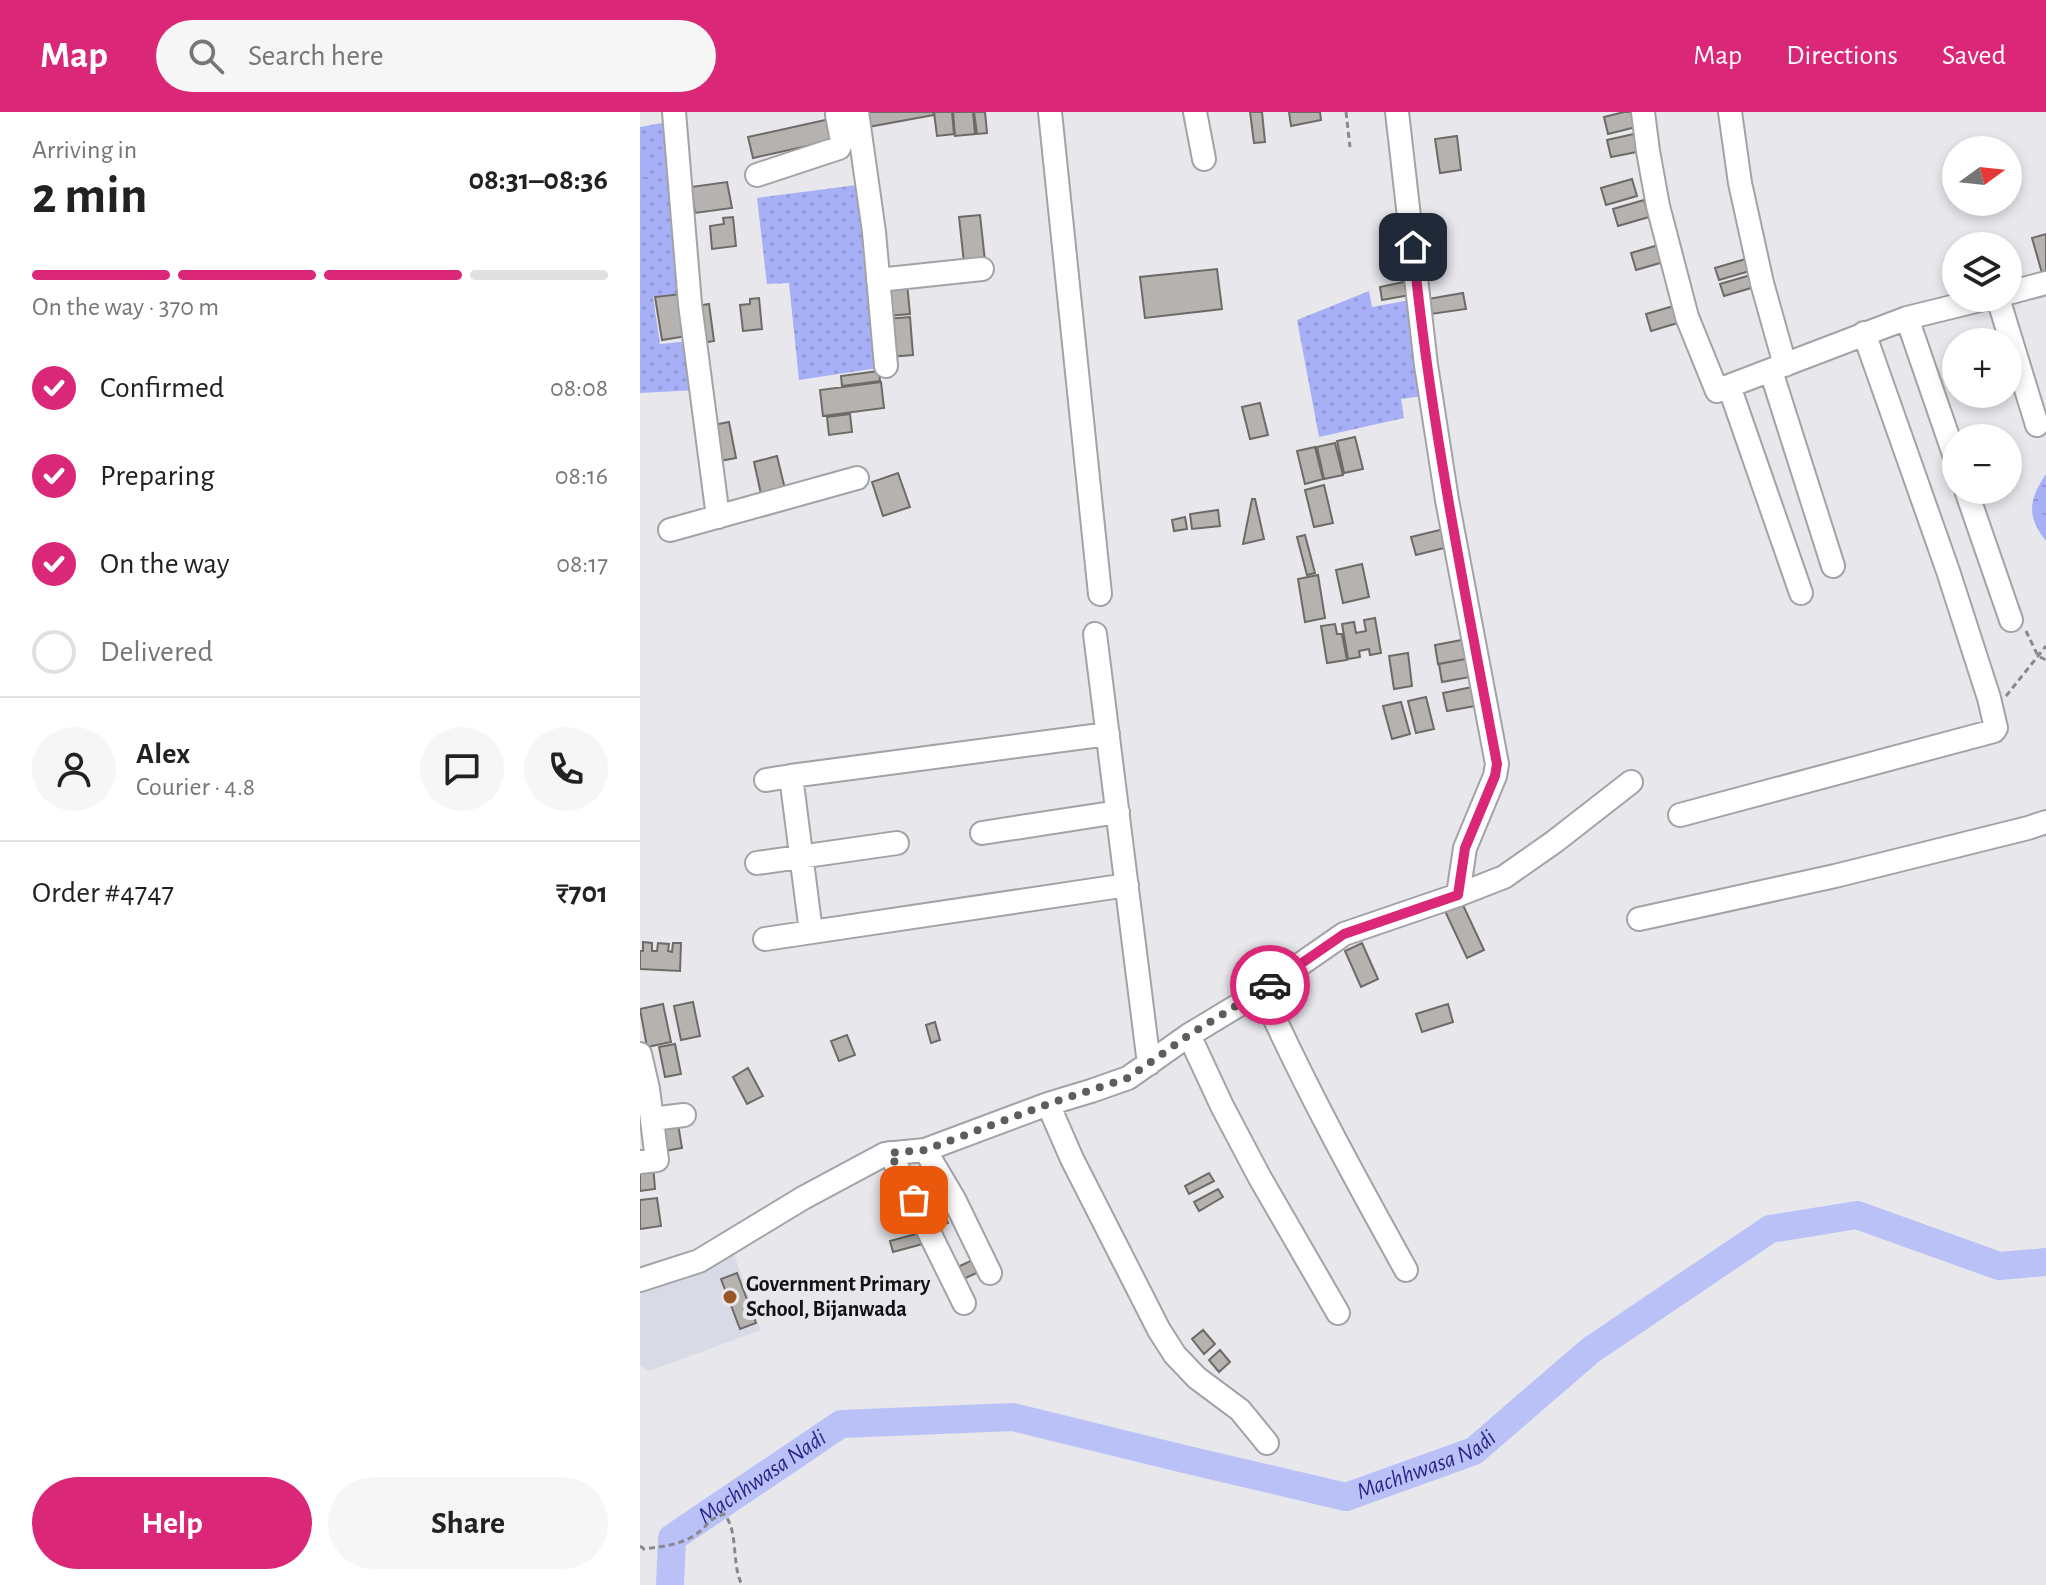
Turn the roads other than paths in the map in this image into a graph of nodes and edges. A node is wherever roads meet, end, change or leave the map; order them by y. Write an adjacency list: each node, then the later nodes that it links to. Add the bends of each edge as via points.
1 (674, 112): 26 (street, via 690,304)
2 (839, 112): 10 (street, via 839,148)
3 (857, 112): 12 (street, via 876,174)
4 (1050, 112): 30 (street)
5 (1195, 112): 9 (street)
6 (1397, 112): 45 (street, via 1426,365 1497,764 1465,848)
7 (1643, 112): 21 (street, via 1658,206 1687,317 1717,391)
8 (1730, 112): 20 (street)
9 (1204, 159)
10 (757, 175)
11 (982, 269): 12 (street)
12 (878, 280): 19 (street)
13 (2046, 283): 14 (street)
14 (2022, 289)
15 (1942, 309): 17 (street)
16 (2002, 312): 23 (street)
17 (1907, 318): 18 (street); 22 (street)
18 (1864, 333): 20 (street); 38 (street, via 1948,571 1992,707 1994,731)
19 (886, 366)
20 (1778, 368): 21 (street); 28 (street)
21 (1729, 386): 29 (street)
22 (1944, 424)
23 (2037, 425)
24 (857, 478): 26 (street)
25 (1971, 504): 31 (street)
26 (718, 517): 27 (street)
27 (670, 530)
28 (1833, 566)
29 (1801, 593)
30 (1100, 594)
31 (2009, 615)
32 (1095, 634): 33 (street)
33 (1108, 734): 34 (street); 37 (street)
34 (791, 776): 35 (street); 42 (street)
35 (766, 780)
36 (1631, 782): 45 (street, via 1504,877)
37 (1118, 812): 40 (street); 44 (street)
38 (1680, 815)
39 (2046, 822): 46 (street)
40 (982, 833)
41 (897, 843): 42 (street)
42 (801, 857): 43 (street); 47 (street)
43 (757, 863)
44 (1127, 885): 47 (street); 52 (street)
45 (1458, 895): 49 (street, via 1344,934)
46 (1639, 919)
47 (811, 932): 48 (street)
48 (765, 939)
49 (1262, 991): 50 (street); 60 (street, via 1330,1132)
50 (1189, 1035): 52 (street); 64 (street, via 1260,1178)
51 (640, 1054): 53 (street)
52 (1149, 1064): 54 (street, via 1128,1078)
53 (644, 1090): 56 (street)
54 (1048, 1104): 57 (street); 65 (street, via 1175,1355 1240,1410)
55 (684, 1115): 56 (street)
56 (652, 1119): 59 (street, via 657,1160)
57 (925, 1150): 58 (street); 61 (street)
58 (890, 1153): 62 (street, via 699,1261); 63 (street)
59 (640, 1162)
60 (1406, 1270)
61 (990, 1273)
62 (640, 1280)
63 (964, 1303)
64 (1338, 1313)
65 (1267, 1443)

